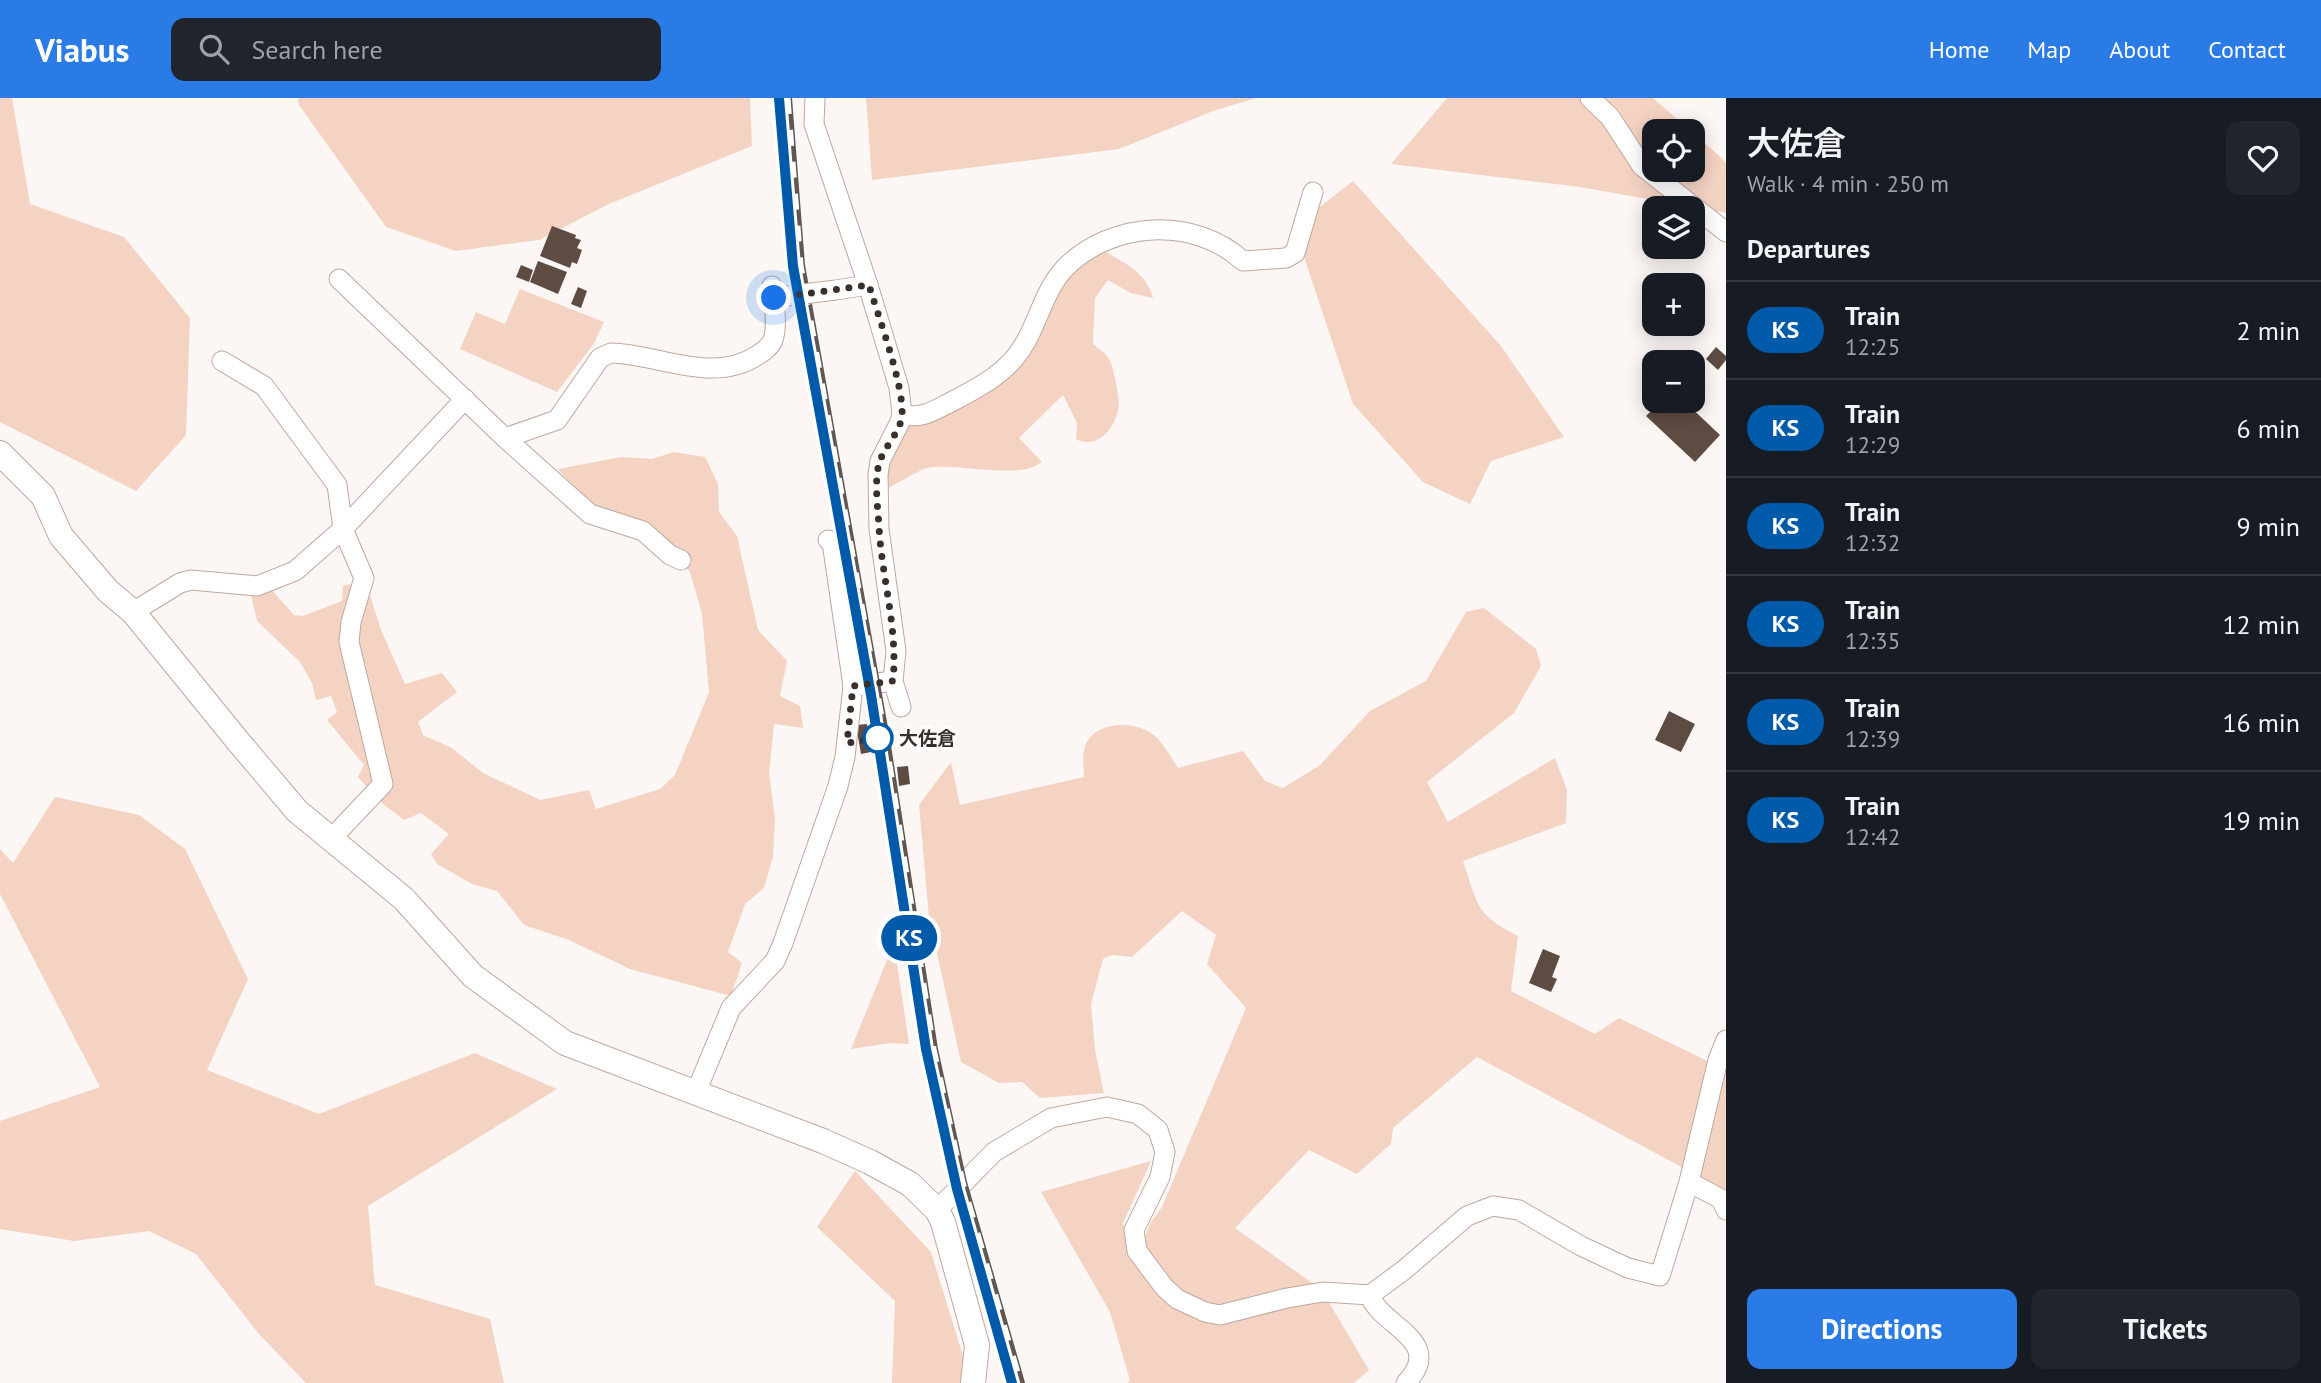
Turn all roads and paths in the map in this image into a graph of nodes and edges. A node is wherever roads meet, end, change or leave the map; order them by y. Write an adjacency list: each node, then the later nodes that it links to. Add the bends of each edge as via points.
1 (815, 98): 6 (street, via 814,124)
2 (1590, 98): 4 (street, via 1610,117 1642,166)
3 (1313, 192): 9 (street, via 1298,248 1286,258 1243,261 1228,247 1171,229 1095,244 1057,278 1026,342 1009,365 980,387 926,415)
4 (1726, 232)
5 (339, 279): 8 (street)
6 (869, 285): 9 (street, via 899,388); 10 (street, bridge, via 775,294 772,344 752,359 692,367 611,352 600,358 557,420)
7 (222, 361): 12 (street, via 264,386 338,485)
8 (465, 399): 10 (street); 12 (street)
9 (902, 414): 16 (street, via 878,475 879,530 896,651)
10 (505, 438): 14 (street, via 590,514 643,531)
11 (0, 453): 15 (street, via 43,496 61,536 108,591)
12 (343, 529): 15 (street, via 295,571 265,584 187,581); 19 (street, via 364,578 349,642 384,779)
13 (828, 540): 17 (street, via 832,542)
14 (681, 561)
15 (133, 612): 19 (street, via 289,801)
16 (893, 681): 17 (street); 18 (street)
17 (853, 686): 21 (street, via 838,786 783,943 775,961 731,1008)
18 (901, 707)
19 (331, 839): 21 (street, via 404,899 473,976 565,1043)
20 (1726, 1040): 22 (street)
21 (696, 1092): 23 (street, via 870,1162 910,1184)
22 (1689, 1182): 24 (street, via 1721,1199); 25 (street, via 1660,1276 1616,1262 1519,1210 1493,1206 1467,1216)
23 (937, 1210): 25 (street, via 994,1152 1039,1124 1107,1107 1138,1114 1157,1130 1165,1152 1160,1177 1134,1230 1137,1251 1178,1299 1220,1315 1323,1292); 26 (street, via 977,1345)
24 (1726, 1210)
25 (1370, 1295): 27 (street, via 1373,1306 1411,1336 1418,1351 1416,1373)
26 (974, 1383)
27 (1406, 1383)

